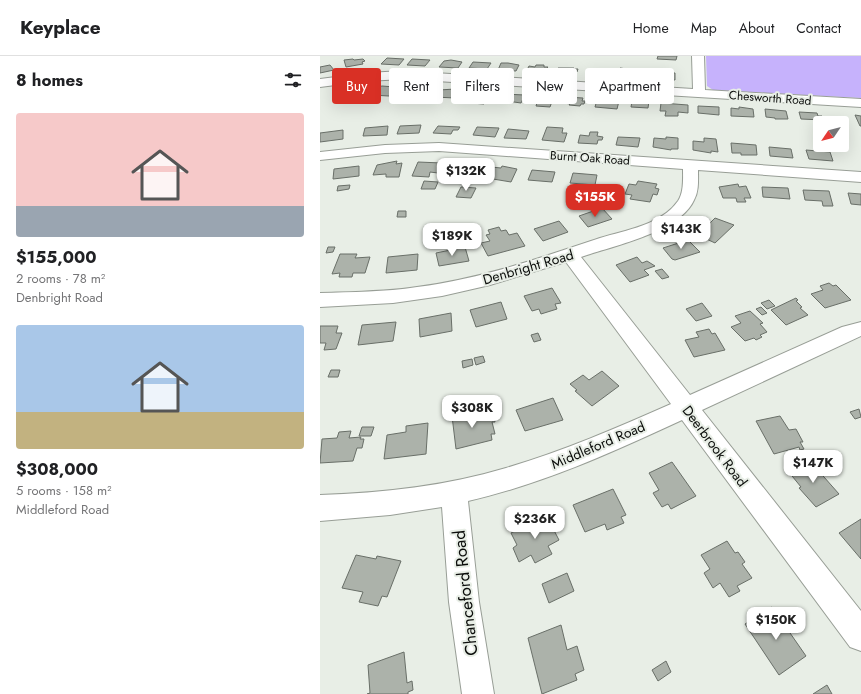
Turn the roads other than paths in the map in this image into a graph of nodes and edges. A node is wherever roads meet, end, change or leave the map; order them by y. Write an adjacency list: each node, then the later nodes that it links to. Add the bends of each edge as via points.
1 (698, 56): 3 (street)
2 (320, 83): 3 (street, Chesworth Road, via 367,76 403,75)
3 (699, 93): 4 (street, Chesworth Road)
4 (861, 103)
5 (320, 156): 6 (street, Burnt Oak Road, via 385,149 439,147)
6 (690, 165): 7 (street, Burnt Oak Road); 8 (street, Denbright Road, via 689,192 685,203 669,219)
7 (861, 177)
8 (570, 255): 9 (street, Denbright Road, via 521,271 449,288 390,297); 11 (street, Deerbrook Road)
9 (320, 300)
10 (861, 329): 11 (street, Middleford Road, via 849,332)
11 (686, 407): 12 (street, Middleford Road, via 595,449 503,480); 14 (street, Deerbrook Road)
12 (454, 492): 13 (street, Middleford Road, via 397,502); 15 (street, Chanceford Road, via 464,602)
13 (320, 508)
14 (861, 636)
15 (478, 694)

